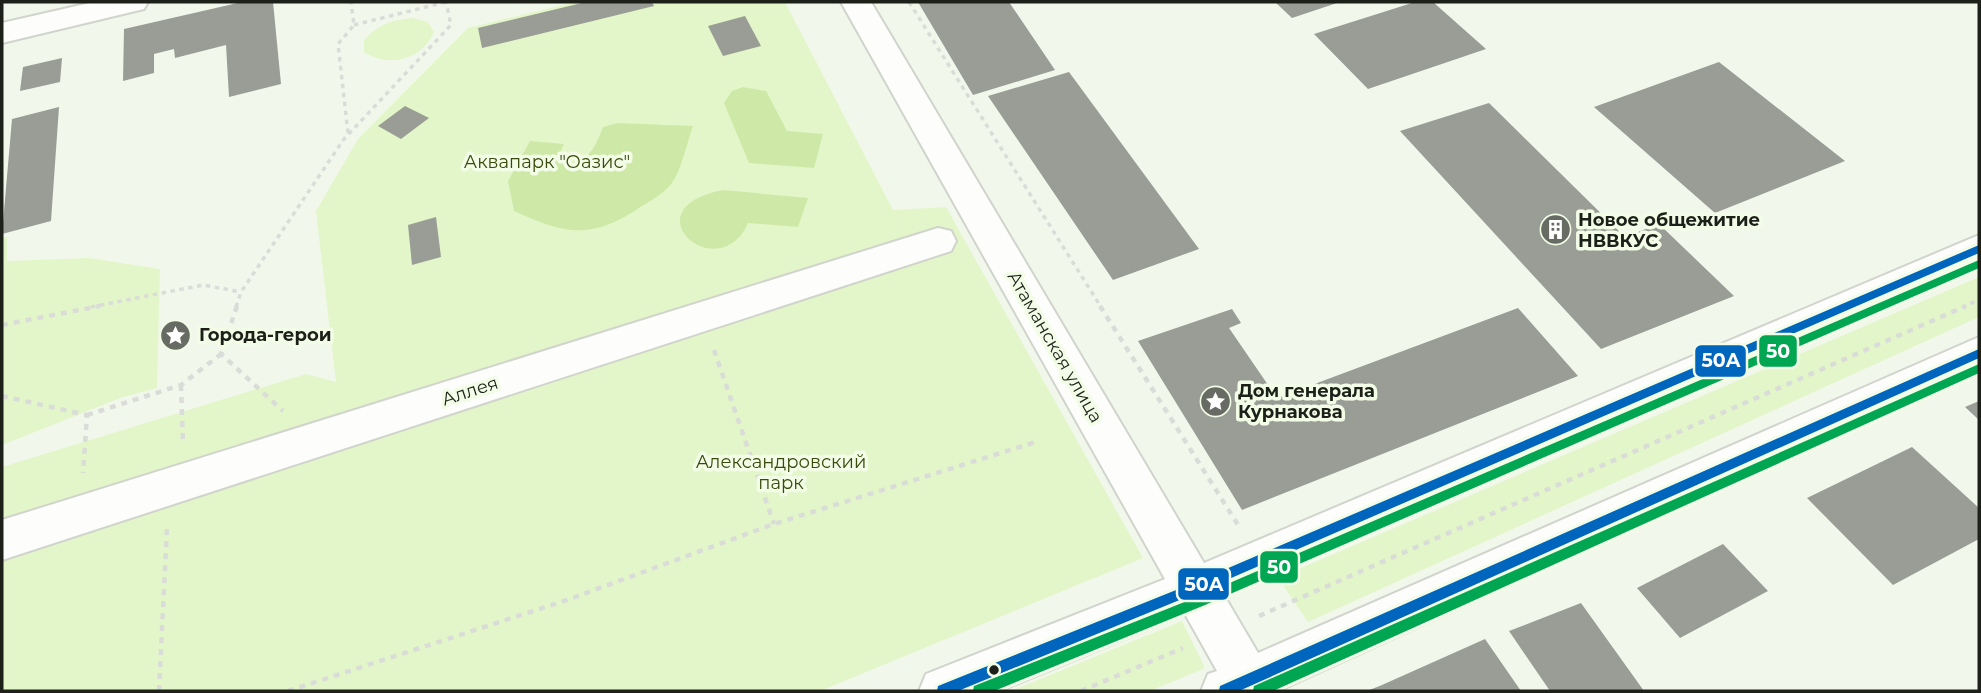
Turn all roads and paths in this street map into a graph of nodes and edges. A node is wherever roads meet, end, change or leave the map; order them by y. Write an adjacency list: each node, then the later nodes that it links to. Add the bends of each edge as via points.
1 (37, 2): 7 (street)
2 (133, 2): 9 (street)
3 (351, 2): 8 (path)
4 (446, 2): 8 (path); 10 (path, via 451,25)
5 (856, 2): 29 (street, Атаманская улица)
6 (909, 2): 29 (path, via 1242,531)
7 (2, 10)
8 (354, 25): 10 (path, via 338,44)
9 (2, 33)
10 (348, 133): 13 (path)
11 (937, 241): 15 (street, Аллея)
12 (1979, 249): 28 (street)
13 (242, 292): 16 (path, via 203,285); 17 (path)
14 (1979, 300): 30 (path)
15 (702, 316): 22 (street, Аллея); 26 (path)
16 (2, 325)
17 (221, 354): 19 (path); 22 (path)
18 (1979, 354): 32 (street)
19 (181, 385): 21 (path); 24 (path)
20 (2, 396): 21 (path)
21 (87, 415): 25 (path)
22 (315, 441): 24 (street, Аллея)
23 (1038, 442): 26 (path)
24 (184, 482): 25 (street, Аллея); 33 (path, via 168,506)
25 (80, 514): 27 (street, Аллея)
26 (774, 524): 34 (path, via 567,600)
27 (2, 540)
28 (1267, 557): 29 (street); 30 (path)
29 (1186, 573): 31 (street, Атаманская улица); 35 (street)
30 (1305, 597): 31 (path)
31 (1220, 633): 32 (street, Атаманская улица); 36 (path)
32 (1242, 688)
33 (159, 691)
34 (288, 691)
35 (943, 691)
36 (1082, 691)

